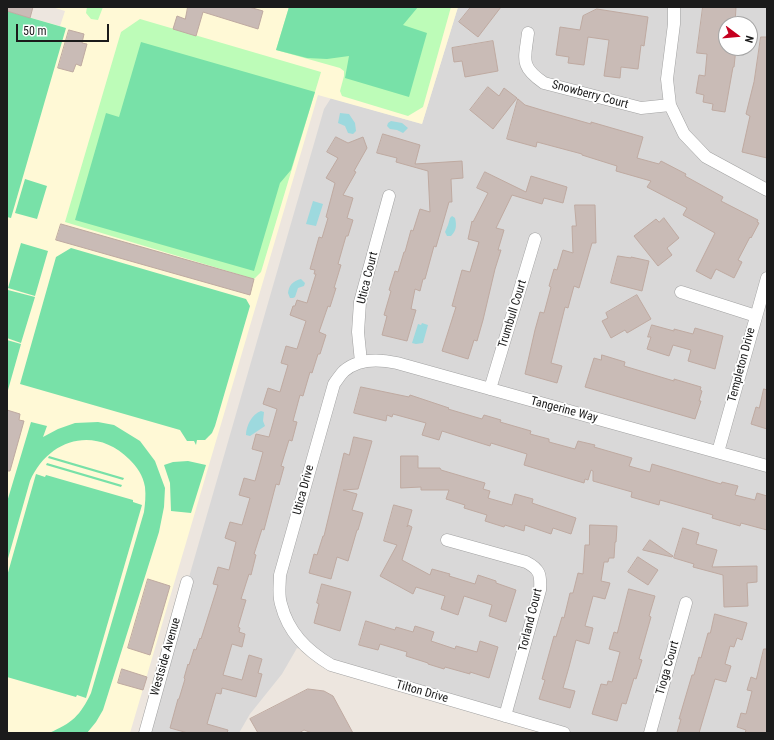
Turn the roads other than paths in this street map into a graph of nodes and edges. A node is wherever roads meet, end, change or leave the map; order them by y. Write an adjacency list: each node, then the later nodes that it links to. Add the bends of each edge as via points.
1 (674, 7): 3 (street, via 666,79)
2 (528, 32): 3 (street, Snowberry Court, via 524,61 532,75 544,83 641,108)
3 (670, 105): 4 (street, via 684,134 706,157)
4 (767, 190)
5 (390, 196): 10 (street, Utica Court, via 360,302 358,332)
6 (535, 239): 11 (street, Trumbull Court)
7 (767, 278): 9 (street, Templeton Drive)
8 (681, 292): 9 (street)
9 (756, 316): 12 (street, Templeton Drive)
10 (361, 362): 11 (street, Tangerine Way, via 381,360 397,363); 17 (street, Utica Drive, via 344,371 334,384 280,575 280,603)
11 (490, 389): 12 (street, Tangerine Way)
12 (718, 452): 13 (street, Tangerine Way)
13 (767, 466)
14 (447, 540): 18 (street, Torland Court, via 526,562 535,566 541,577 540,590)
15 (188, 582): 19 (street, Westside Avenue)
16 (686, 603): 21 (street, Tioga Court)
17 (291, 630): 18 (street, Tilton Drive, via 315,655 331,665)
18 (505, 716): 20 (street, Tilton Drive)
19 (145, 733)
20 (564, 733)
21 (650, 733)

